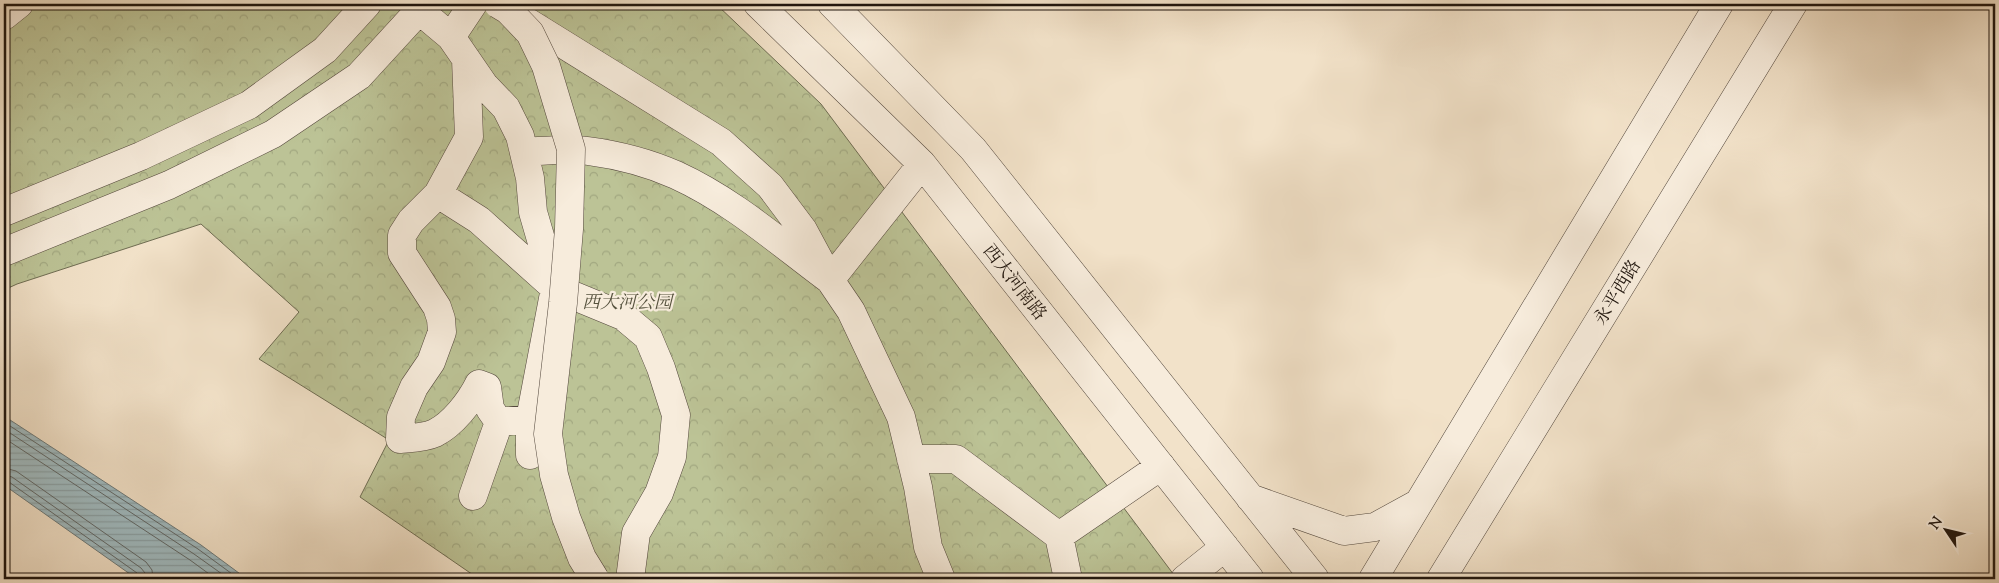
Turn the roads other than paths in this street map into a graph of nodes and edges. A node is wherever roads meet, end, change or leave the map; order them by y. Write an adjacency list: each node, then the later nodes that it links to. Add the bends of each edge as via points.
1 (19, 4): 10 (street)
2 (367, 4): 16 (street, via 325,50 249,105 141,156)
3 (472, 4): 11 (street)
4 (758, 4): 14 (street, 西大河南路)
5 (832, 4): 26 (street, via 972,149)
6 (1719, 4): 27 (street)
7 (1793, 4): 38 (street, 永平西路)
8 (503, 7): 18 (street, bridge, via 721,142 770,186 803,230); 30 (street, bridge, via 530,33 546,66 571,149 569,229 548,434 554,475 566,517 582,558)
9 (423, 8): 11 (street); 17 (street, via 359,76 273,134 169,185)
10 (4, 16)
11 (451, 37): 12 (street)
12 (466, 59): 13 (street, via 506,108); 15 (street, via 469,137)
13 (524, 152): 18 (street, via 587,150 676,175 750,219); 19 (street, via 533,212)
14 (922, 164): 18 (street); 24 (street, 西大河南路)
15 (438, 194): 19 (street, via 479,220); 21 (street, via 402,234 402,253 437,307 442,332 431,362 414,387 401,416 400,439 435,433 450,422 479,384 487,386 490,409)
16 (4, 212)
17 (4, 252)
18 (830, 280): 23 (street, via 851,310 881,372 901,417)
19 (555, 288): 20 (street); 31 (street, via 623,316 648,337 662,368 676,415 672,457 659,494 636,533)
20 (530, 419): 21 (street); 22 (street)
21 (499, 422): 25 (street)
22 (530, 455)
23 (911, 459): 28 (street, via 956,459); 32 (street, via 928,547)
24 (1161, 466): 28 (street); 29 (street, 西大河南路)
25 (473, 496)
26 (1250, 498): 27 (street, via 1344,531 1375,528); 36 (street)
27 (1418, 504): 37 (street)
28 (1059, 536): 33 (street)
29 (1225, 547): 34 (street); 35 (street, 西大河南路)
30 (596, 579)
31 (630, 579)
32 (941, 579)
33 (1068, 579)
34 (1185, 579)
35 (1250, 579)
36 (1315, 579)
37 (1373, 579)
38 (1441, 579)

